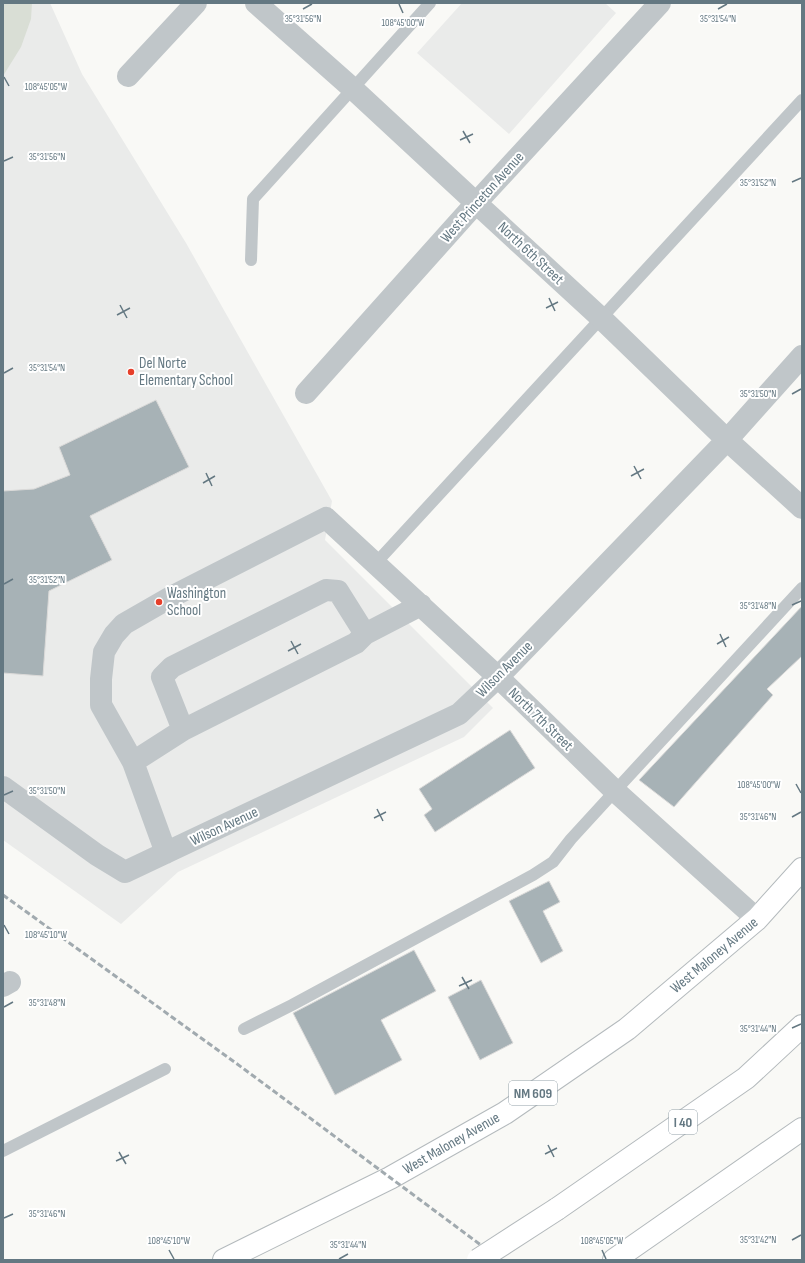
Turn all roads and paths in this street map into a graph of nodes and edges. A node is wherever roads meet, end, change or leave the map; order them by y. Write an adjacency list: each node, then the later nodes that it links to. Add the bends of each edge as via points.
1 (196, 3): 5 (street)
2 (256, 3): 6 (street, North 6th Street)
3 (430, 3): 6 (lane)
4 (660, 3): 8 (street, West Princeton Avenue)
5 (128, 76)
6 (352, 88): 8 (street, North 6th Street); 9 (lane, via 253,198)
7 (802, 100): 10 (lane)
8 (476, 202): 10 (street, North 6th Street); 12 (street, West Princeton Avenue)
9 (251, 260)
10 (602, 319): 13 (street, North 6th Street); 15 (lane)
11 (802, 356): 13 (street, Wilson Avenue)
12 (306, 393)
13 (727, 440): 14 (street, North 6th Street); 19 (street, Wilson Avenue)
14 (802, 508)
15 (375, 564): 17 (street, North 7th Street); 21 (street, North 7th Street, via 326,518 171,597 124,624 104,652 101,705)
16 (802, 588): 23 (lane)
17 (421, 605): 18 (street); 19 (street, North 7th Street)
18 (365, 634): 20 (street, via 356,643); 20 (street, via 338,591 326,590 172,668 162,677)
19 (498, 677): 23 (street, North 7th Street); 24 (street, Wilson Avenue, via 459,714)
20 (183, 730): 21 (street)
21 (133, 762): 24 (street)
22 (3, 787): 24 (street, Wilson Avenue, via 97,855 125,872)
23 (615, 791): 26 (street, North 7th Street); 28 (lane, via 553,862 533,875)
24 (166, 853)
25 (802, 869): 26 (main road, West Maloney Avenue / NM 609)
26 (757, 919): 32 (main road, West Maloney Avenue / NM 609, via 627,1029 505,1113 390,1178)
27 (802, 1026): 33 (main road, I 40, bridge, via 746,1078 557,1209)
28 (244, 1029)
29 (165, 1069): 31 (lane)
30 (802, 1128): 34 (main road)
31 (3, 1151)
32 (224, 1260)
33 (478, 1260)
34 (614, 1260)

